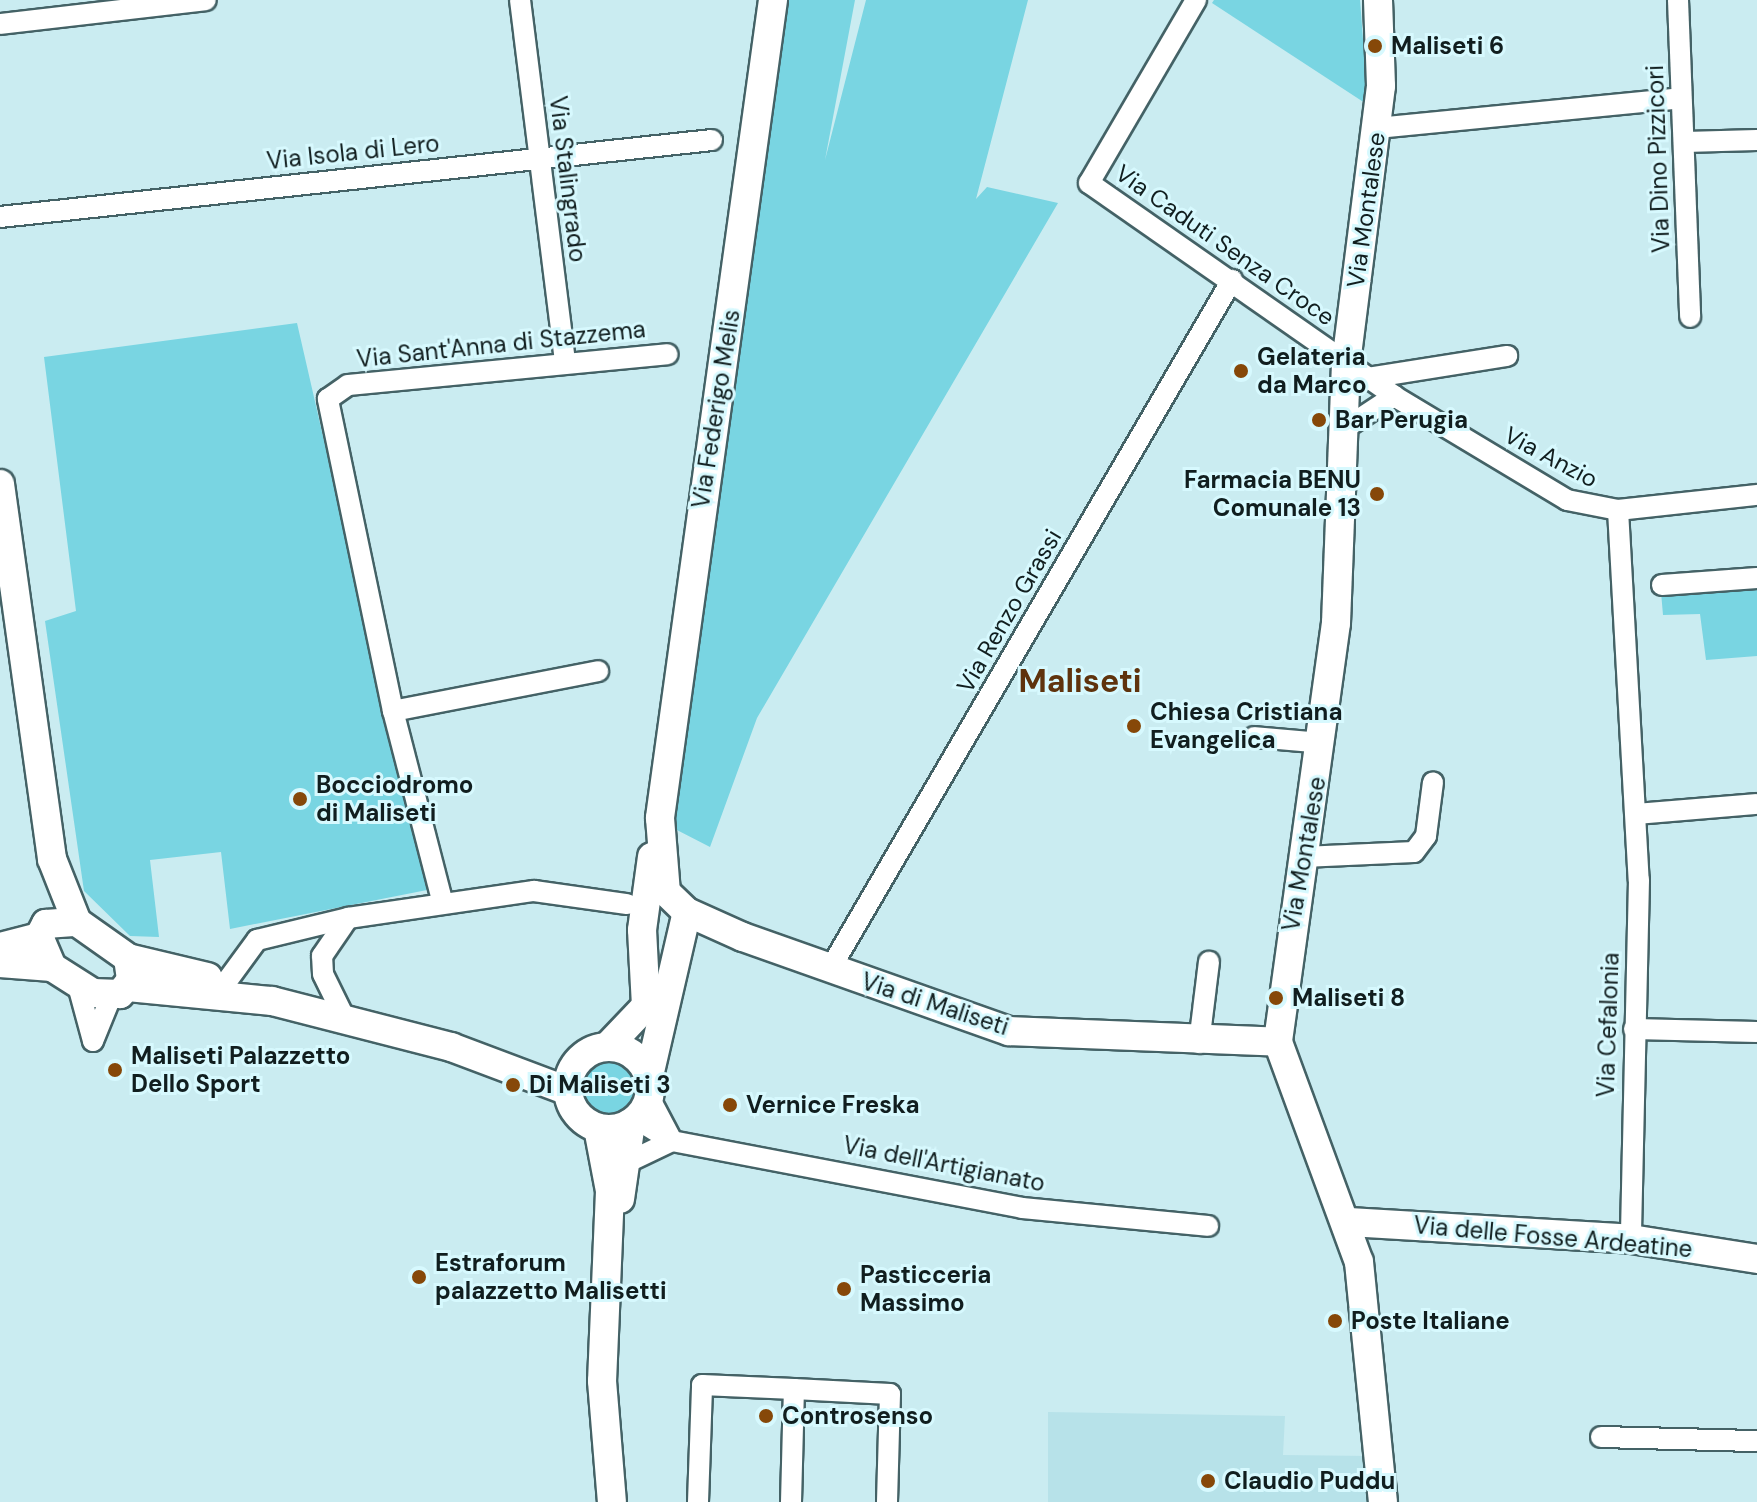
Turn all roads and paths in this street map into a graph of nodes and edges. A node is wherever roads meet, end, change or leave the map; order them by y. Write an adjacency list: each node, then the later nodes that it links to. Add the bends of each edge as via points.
1 (206, 0): 7 (street)
2 (520, 0): 13 (street, Via Stalingrado)
3 (773, 0): 35 (street, Via Federigo Melis)
4 (1196, 0): 15 (street, Via Caduti Senza Croce, via 1089,183)
5 (1378, 0): 9 (street, Via Montalese)
6 (1678, 0): 8 (street, Via Dino Pizzicori)
7 (0, 24)
8 (1681, 98): 9 (street); 12 (street, Via Dino Pizzicori)
9 (1377, 128): 20 (street, Via Montalese)
10 (712, 140): 13 (street, Via Isola di Lero)
11 (1757, 140): 12 (street)
12 (1685, 142): 16 (street, Via Dino Pizzicori)
13 (539, 159): 14 (street, Via Isola di Lero); 19 (street, Via Stalingrado)
14 (0, 217)
15 (1232, 280): 20 (street, Via Caduti Senza Croce); 49 (street, Via Renzo Grassi)
16 (1690, 317)
17 (668, 354): 19 (street, Via Sant'Anna di Stazzema)
18 (1507, 356): 20 (street)
19 (565, 363): 29 (street, Via Sant'Anna di Stazzema, via 348,385 328,399)
20 (1357, 370): 21 (street, Via Anzio); 22 (street, Via Montalese)
21 (1394, 396): 22 (street); 25 (street, Via Anzio, via 1567,500)
22 (1341, 431): 31 (street, Via Montalese, via 1336,623)
23 (0, 484): 37 (street)
24 (1757, 495): 25 (street, Via Anzio)
25 (1618, 510): 34 (street, Via Cefalonia)
26 (1757, 578): 27 (street)
27 (1662, 585)
28 (598, 671): 29 (street)
29 (393, 711): 38 (street, Via Sant'Anna di Stazzema)
30 (1254, 737): 31 (street)
31 (1323, 743): 36 (street, Via Montalese)
32 (1433, 782): 36 (street, via 1426,836 1414,852)
33 (1757, 804): 34 (street)
34 (1637, 814): 55 (street, Via Cefalonia)
35 (660, 818): 39 (street, Via Federigo Melis); 40 (street, Via Federigo Melis, via 660,877)
36 (1303, 857): 57 (street, Via Montalese)
37 (52, 859): 42 (street); 43 (street)
38 (442, 900): 39 (street, via 534,891); 41 (street)
39 (635, 909): 40 (street, via 658,902); 59 (street, Via Federigo Melis, via 646,1006)
40 (683, 915): 49 (street, Via di Maliseti); 63 (street)
41 (348, 918): 50 (street, via 257,940); 54 (street, via 322,956 323,974)
42 (77, 922): 43 (street); 45 (street)
43 (42, 930): 44 (street); 48 (street)
44 (0, 947)
45 (128, 958): 50 (street); 52 (street)
46 (1209, 962): 58 (street)
47 (0, 963): 48 (street)
48 (52, 967): 51 (street)
49 (830, 969): 58 (street, Via di Maliseti, via 1009,1031)
50 (227, 981): 53 (street)
51 (77, 982): 52 (street); 52 (street, via 93,1041)
52 (119, 992): 53 (street)
53 (272, 1001): 54 (street)
54 (346, 1021): 60 (street)
55 (1634, 1029): 56 (street); 69 (street, Via Cefalonia)
56 (1757, 1032)
57 (1278, 1042): 58 (street, Via di Maliseti); 67 (street, Via Montalese)
58 (1199, 1043)
59 (608, 1046): 61 (street, Via Federigo Melis); 63 (street, via 634,1054)
60 (451, 1047): 61 (street, via 543,1060); 62 (street)
61 (581, 1057): 62 (street)
62 (568, 1091): 64 (street, via 577,1114)
63 (641, 1104): 64 (street); 65 (street, Via dell'Artigianato); 66 (street)
64 (598, 1128): 71 (street, via 610,1191)
65 (672, 1141): 66 (street); 68 (street, Via dell'Artigianato, via 1022,1208)
66 (626, 1163): 71 (street)
67 (1349, 1222): 69 (street, Via delle Fosse Ardeatine); 79 (street, Via Montalese, via 1366,1302)
68 (1208, 1226)
69 (1631, 1239): 70 (street, Via delle Fosse Ardeatine)
70 (1757, 1259)
71 (605, 1278): 75 (street, via 602,1381)
72 (794, 1389): 76 (street, via 702,1385); 77 (street); 78 (street, via 890,1394)
73 (1601, 1437): 74 (street)
74 (1757, 1441)
75 (612, 1502)
76 (698, 1502)
77 (791, 1502)
78 (887, 1502)
79 (1383, 1502)

